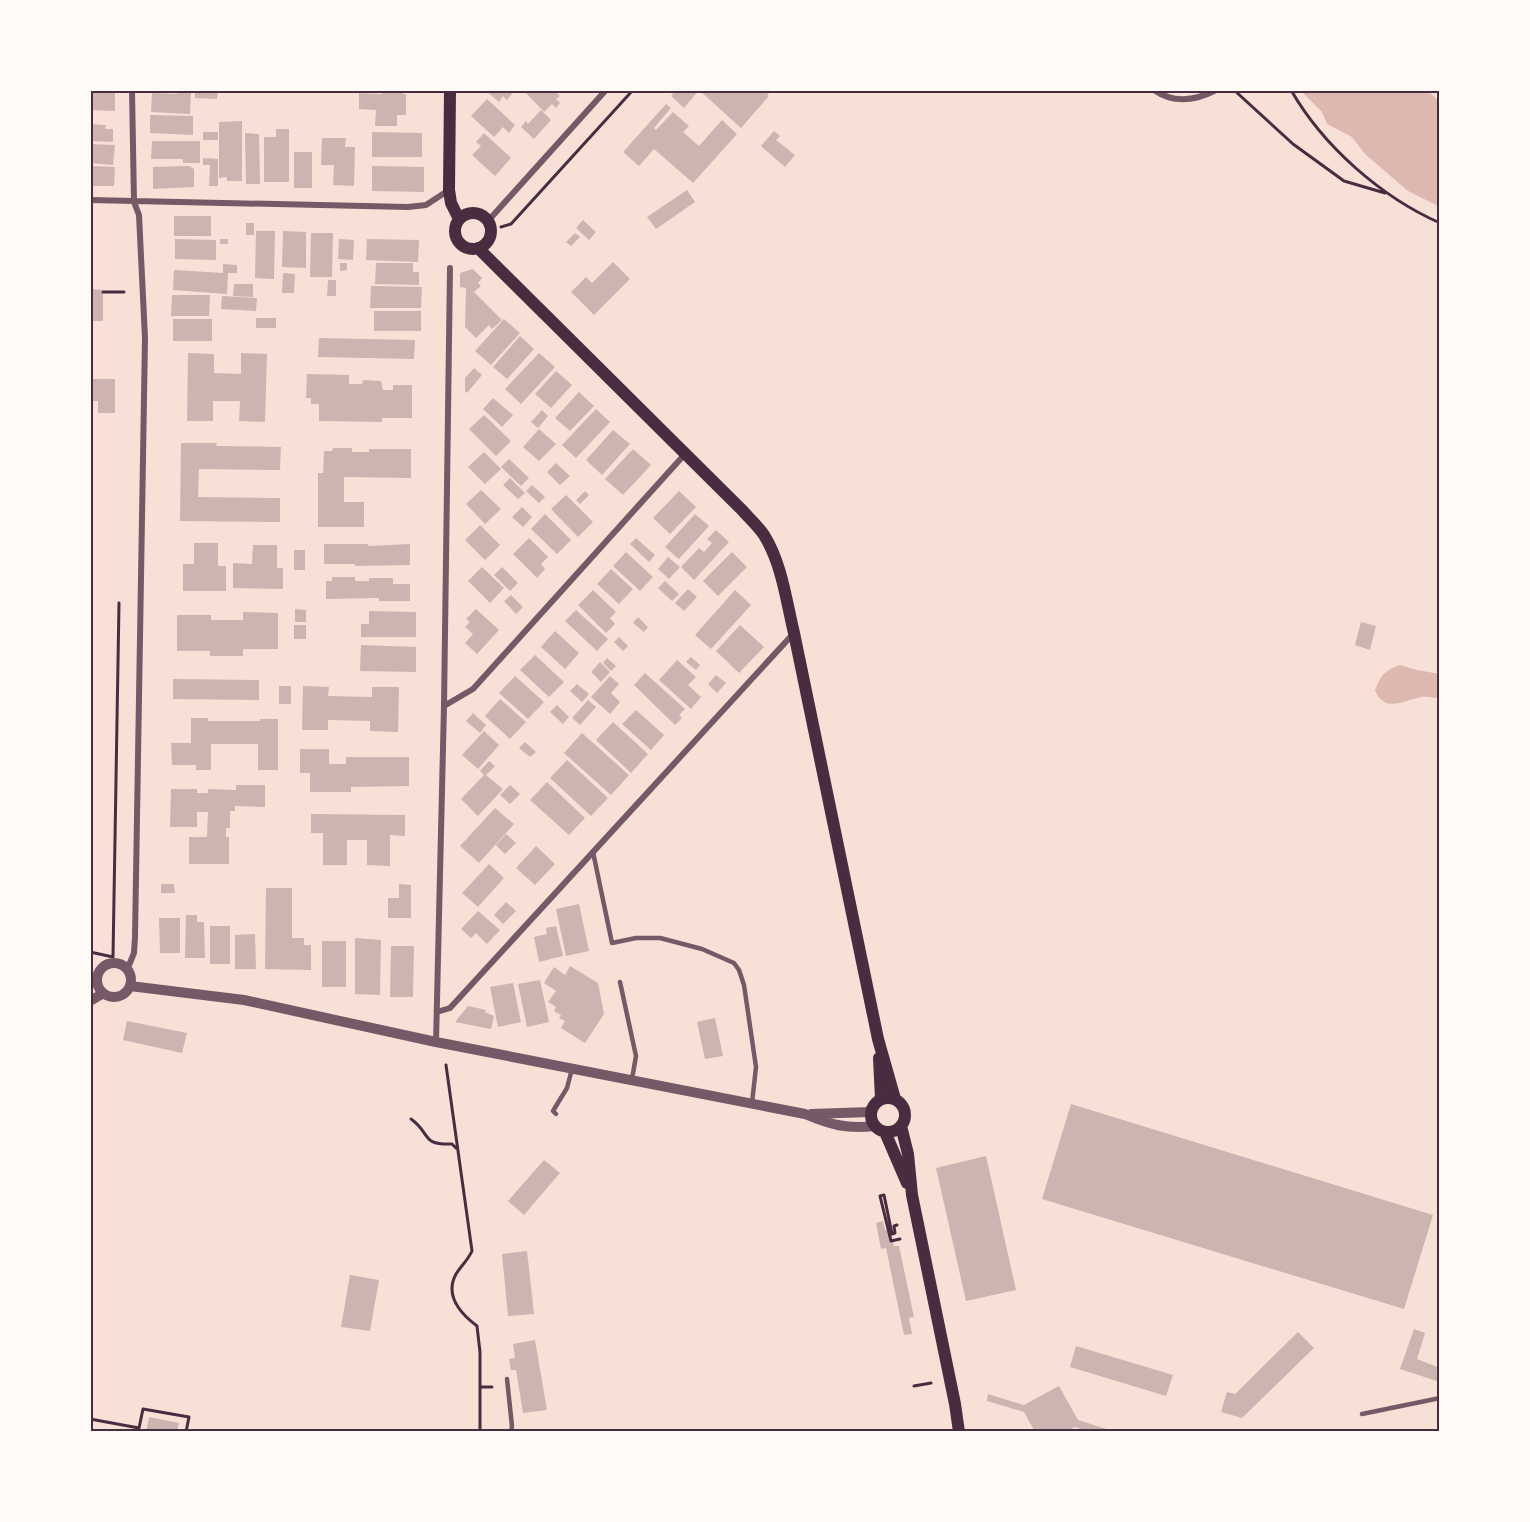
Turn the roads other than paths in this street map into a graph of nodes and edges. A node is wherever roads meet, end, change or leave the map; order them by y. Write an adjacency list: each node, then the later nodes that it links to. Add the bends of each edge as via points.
1 (132, 90): 8 (street)
2 (450, 90): 6 (main road)
3 (606, 90): 10 (street)
4 (1154, 90): 5 (street, via 1180,100)
5 (1216, 90)
6 (449, 190): 8 (street, via 418,207); 9 (main road)
7 (90, 200): 8 (street)
8 (134, 202): 17 (street, via 140,215 145,338 135,937)
9 (459, 219): 10 (main road, via 474,213); 11 (main road, via 454,230 457,241 467,248)
10 (488, 221): 11 (main road, via 490,237)
11 (478, 248): 13 (main road)
12 (450, 268): 15 (street)
13 (686, 454): 14 (main road, via 763,534 778,568); 15 (street, via 473,689)
14 (794, 633): 16 (street); 24 (main road)
15 (444, 706): 23 (street)
16 (593, 852): 23 (street, via 450,1008); 30 (lane, via 612,943 660,938 702,949 734,963 739,970 756,1067)
17 (127, 970): 18 (street, via 112,963); 20 (street, via 131,975)
18 (94, 977): 21 (street)
19 (620, 982): 27 (lane, via 636,1056)
20 (130, 986): 21 (street, via 117,997); 25 (street, via 244,1000)
21 (102, 994): 22 (street)
22 (90, 1001)
23 (437, 1012): 25 (street)
24 (878, 1039): 28 (main road); 29 (main road)
25 (436, 1042): 26 (street)
26 (572, 1069): 27 (street); 32 (lane, via 567,1088 553,1111)
27 (632, 1080): 30 (street)
28 (880, 1099): 29 (main road); 31 (main road)
29 (895, 1099): 34 (main road, via 905,1111)
30 (752, 1103): 33 (street)
31 (871, 1112): 33 (street); 35 (main road, via 872,1122)
32 (556, 1114)
33 (805, 1114): 35 (street, via 846,1128)
34 (901, 1126): 35 (main road, via 897,1130); 36 (main road)
35 (880, 1129): 36 (main road)
36 (912, 1196): 41 (main road)
37 (507, 1379): 40 (lane)
38 (1440, 1398): 39 (lane)
39 (1362, 1414)
40 (511, 1432)
41 (959, 1432)

